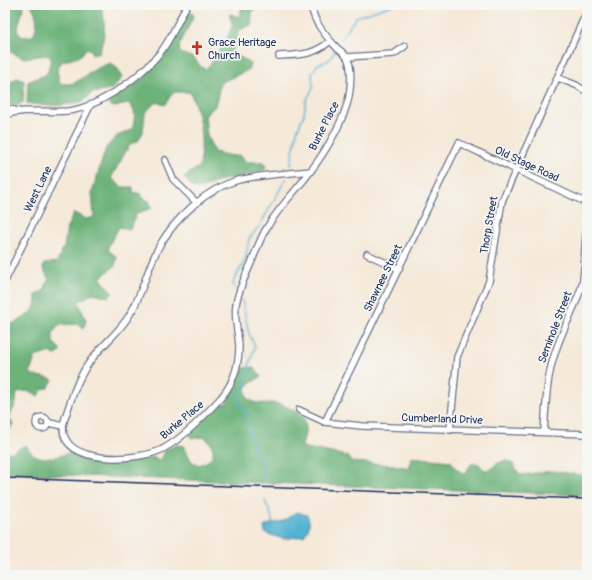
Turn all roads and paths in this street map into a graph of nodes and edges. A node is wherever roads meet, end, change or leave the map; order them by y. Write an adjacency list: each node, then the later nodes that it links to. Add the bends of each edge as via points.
1 (187, 5): 10 (street, via 164,47 146,67)
2 (311, 5): 4 (street, via 316,24)
3 (587, 11): 8 (street, Thorp Street)
4 (330, 41): 6 (street, via 316,52); 7 (street)
5 (405, 46): 7 (street, via 394,54)
6 (279, 56)
7 (347, 57): 17 (street, Burke Place, via 350,71 347,105)
8 (558, 78): 9 (street); 16 (street, Thorp Street)
9 (587, 92)
10 (90, 106): 12 (street, via 70,111); 23 (street, West Lane)
11 (5, 108): 12 (street)
12 (18, 111): 13 (street)
13 (5, 115)
14 (459, 143): 16 (street, Old Stage Road); 22 (street, Shawnee Street)
15 (165, 160): 18 (street, via 173,179)
16 (516, 169): 19 (street, Old Stage Road); 28 (street, Thorp Street, via 507,187 499,214 489,282 457,357)
17 (311, 171): 18 (street, via 236,181 223,186); 27 (street, Burke Place, via 266,228 252,259 236,304 238,365 231,384 219,400 179,437 163,448 138,456 118,457 78,452 68,444)
18 (197, 203): 27 (street, via 160,244 128,318 84,370)
19 (587, 203)
20 (587, 230): 29 (street, Seminole Street, via 579,295 549,371)
21 (367, 254): 22 (street)
22 (399, 269): 25 (street, Shawnee Street)
23 (5, 281)
24 (299, 410): 25 (street, Cumberland Drive)
25 (325, 422): 28 (street, Cumberland Drive)
26 (50, 423): 27 (street)
27 (63, 426)
28 (450, 430): 29 (street, Cumberland Drive)
29 (544, 432): 30 (street, Cumberland Drive)
30 (587, 434)

